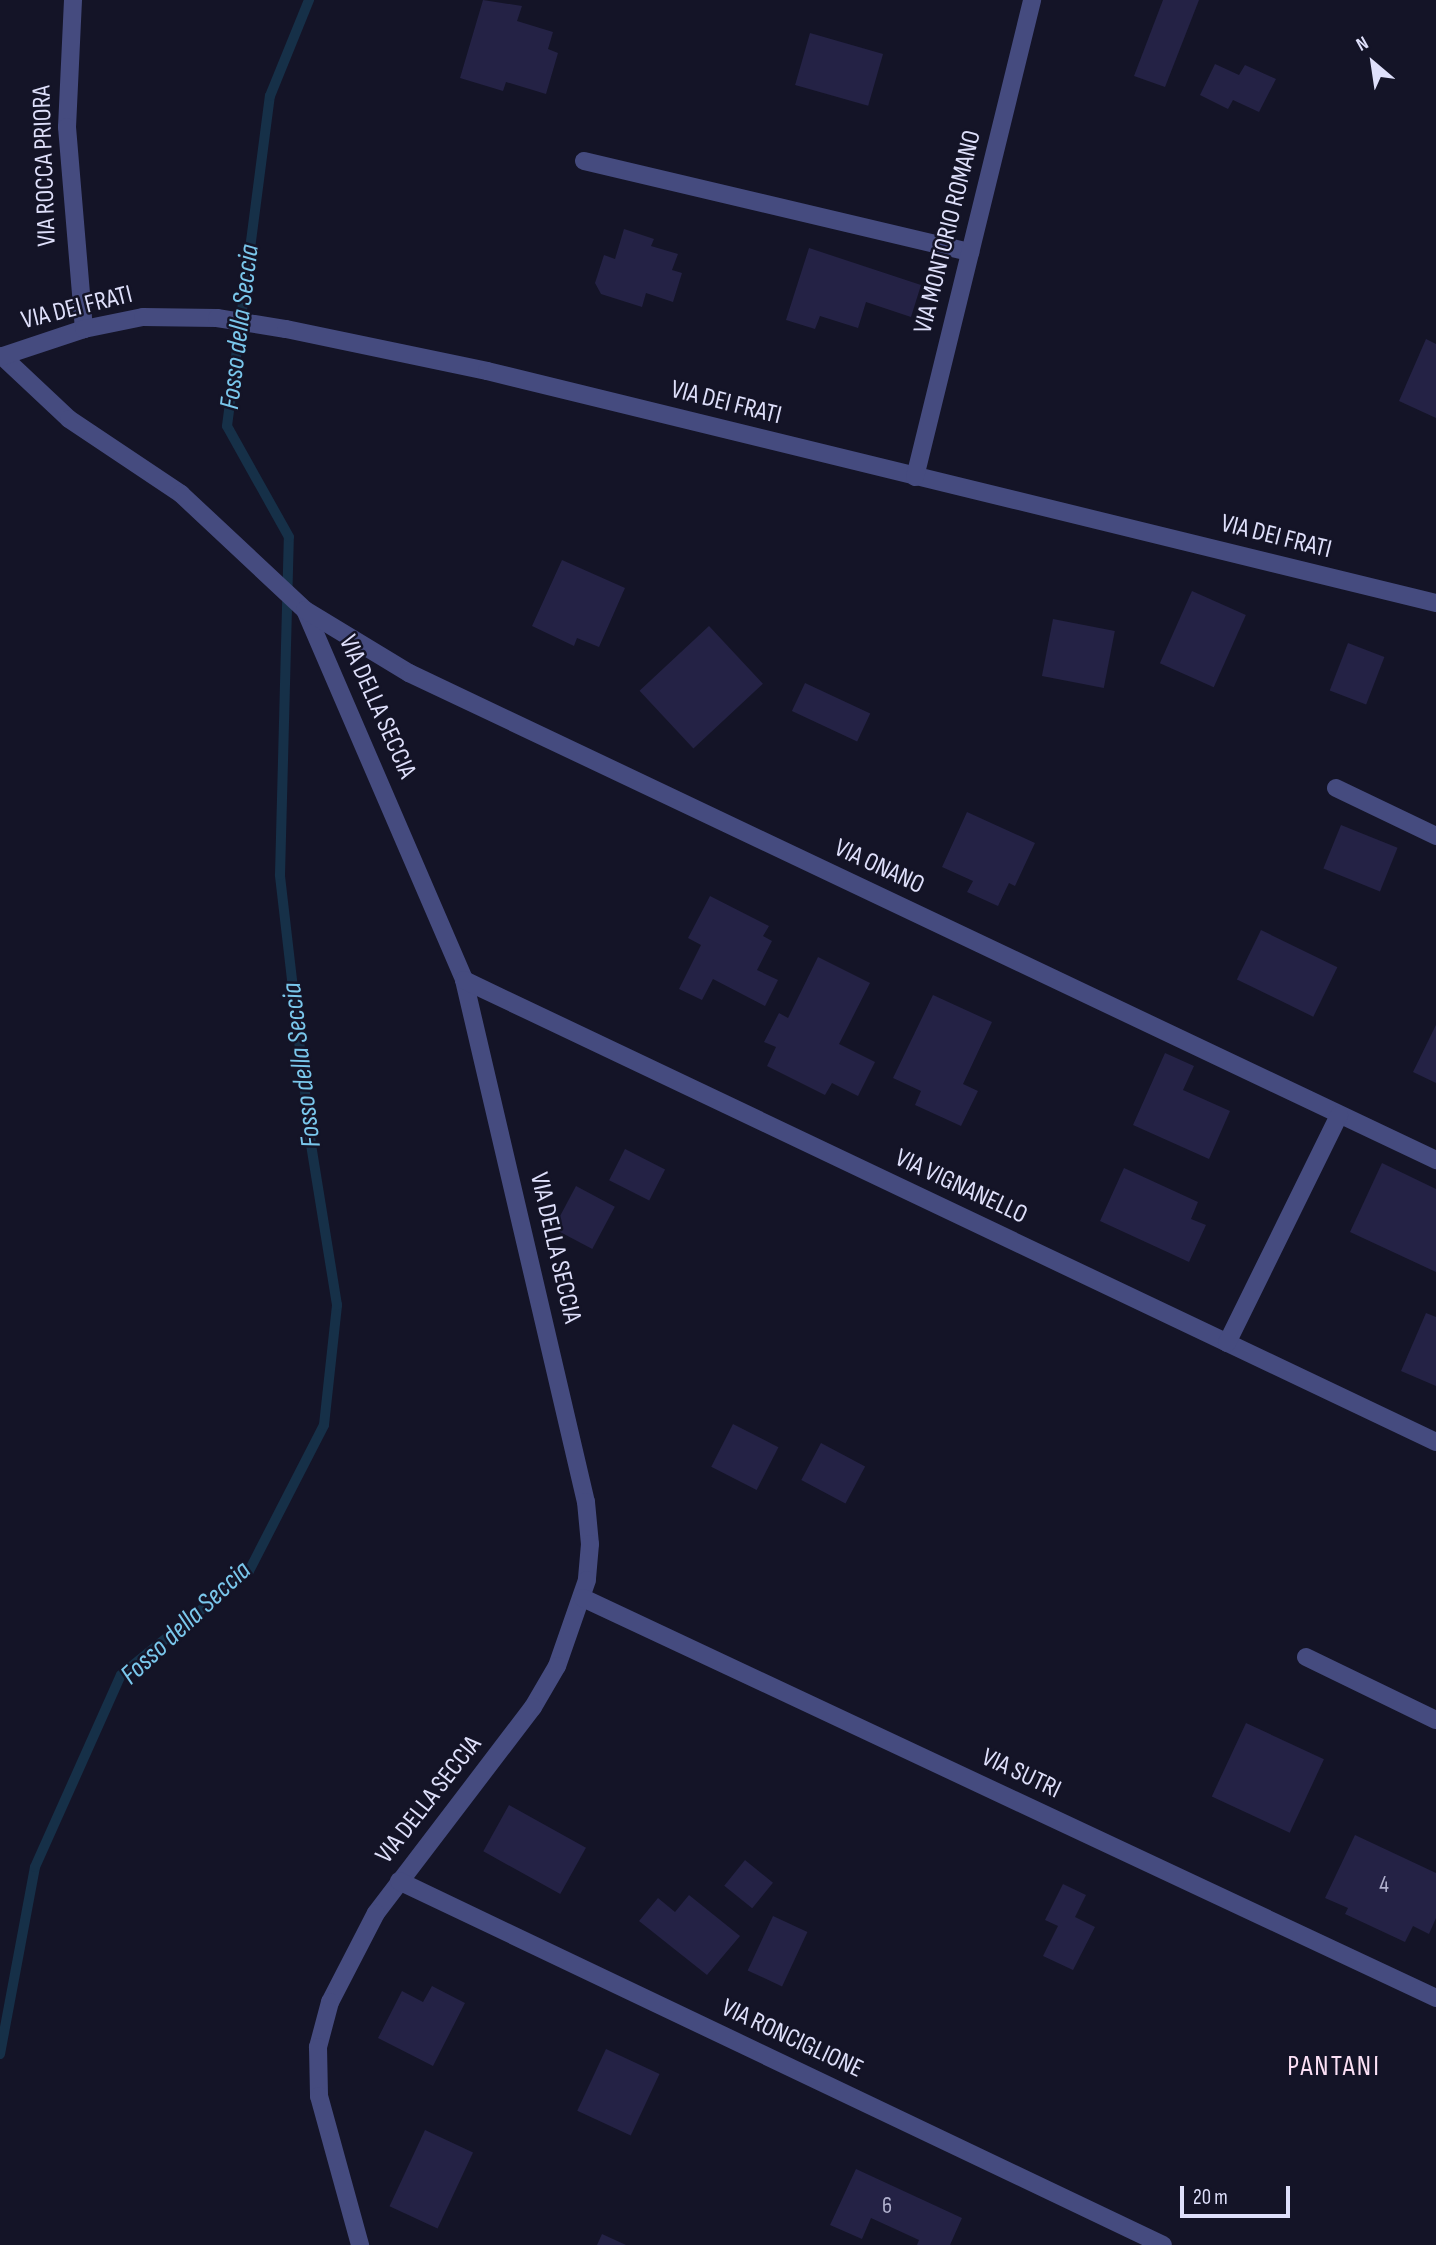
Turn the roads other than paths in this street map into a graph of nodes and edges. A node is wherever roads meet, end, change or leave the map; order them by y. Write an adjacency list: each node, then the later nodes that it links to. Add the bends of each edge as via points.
1 (73, 0): 5 (street, VIA ROCCA PRIORA, via 67,138)
2 (1032, 0): 4 (street, VIA MONTORIO ROMANO)
3 (584, 161): 4 (street)
4 (970, 252): 7 (street, VIA MONTORIO ROMANO)
5 (84, 329): 6 (street, VIA DEI FRATI); 7 (street, VIA DEI FRATI, via 143,317 217,318 286,329 475,369)
6 (1, 356): 9 (street, VIA DELLA SECCIA, via 69,419 169,484)
7 (915, 477): 8 (street, VIA DEI FRATI)
8 (1436, 603)
9 (306, 610): 12 (street, VIA DELLA SECCIA); 13 (street, VIA ONANO, via 409,673)
10 (1336, 788): 11 (street)
11 (1436, 836)
12 (464, 980): 15 (street, VIA VIGNANELLO); 17 (street, VIA DELLA SECCIA, via 586,1502 590,1544)
13 (1339, 1115): 14 (street, VIA ONANO); 15 (street)
14 (1436, 1160)
15 (1227, 1343): 16 (street, VIA VIGNANELLO)
16 (1436, 1442)
17 (583, 1598): 20 (street, VIA DELLA SECCIA, via 566,1647 533,1707); 21 (street, VIA SUTRI)
18 (1306, 1657): 19 (street)
19 (1436, 1720)
20 (399, 1881): 22 (street, VIA DELLA SECCIA, via 349,1959 318,2047 317,2079 325,2130); 23 (street, VIA RONCIGLIONE)
21 (1436, 1998)
22 (360, 2245)
23 (1163, 2245)

